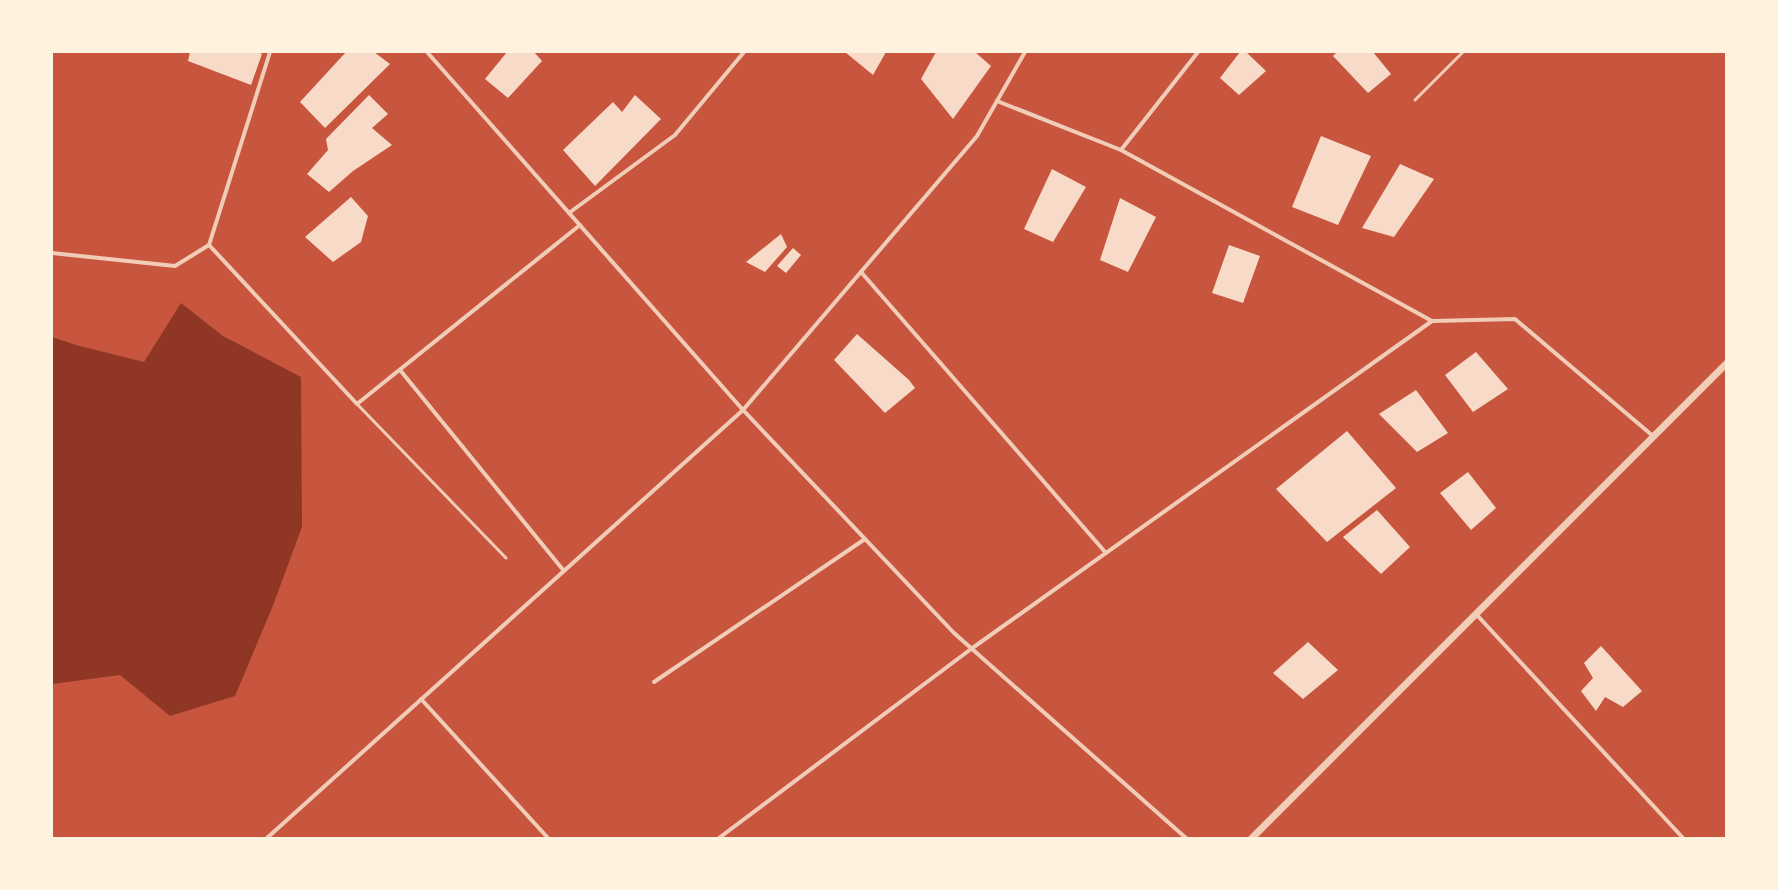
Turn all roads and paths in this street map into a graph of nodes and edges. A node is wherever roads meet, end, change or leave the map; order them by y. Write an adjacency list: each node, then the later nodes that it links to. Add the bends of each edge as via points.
1 (270, 52): 12 (street)
2 (427, 52): 10 (street)
3 (744, 52): 10 (street, via 675,135)
4 (1025, 52): 8 (street)
5 (1198, 52): 9 (street)
6 (1463, 52): 7 (lane)
7 (1415, 100)
8 (997, 101): 9 (street); 14 (street, via 978,136)
9 (1121, 150): 15 (street)
10 (569, 213): 11 (street)
11 (580, 225): 17 (street); 19 (street)
12 (210, 245): 13 (street, via 175,266); 18 (street)
13 (52, 253)
14 (861, 272): 19 (street); 22 (street)
15 (1432, 321): 20 (street, via 1515,319); 22 (street)
16 (1726, 364): 20 (street)
17 (400, 370): 18 (street); 24 (street)
18 (357, 404): 23 (lane)
19 (743, 410): 21 (street); 24 (street)
20 (1653, 436): 25 (street)
21 (865, 539): 26 (street); 27 (street)
22 (1106, 553): 26 (street)
23 (506, 558)
24 (564, 571): 28 (street)
25 (1476, 614): 33 (street); 34 (street)
26 (971, 649): 31 (street); 32 (street)
27 (654, 682)
28 (422, 699): 29 (street); 30 (street)
29 (267, 838)
30 (548, 838)
31 (719, 838)
32 (1186, 838)
33 (1252, 838)
34 (1683, 838)

